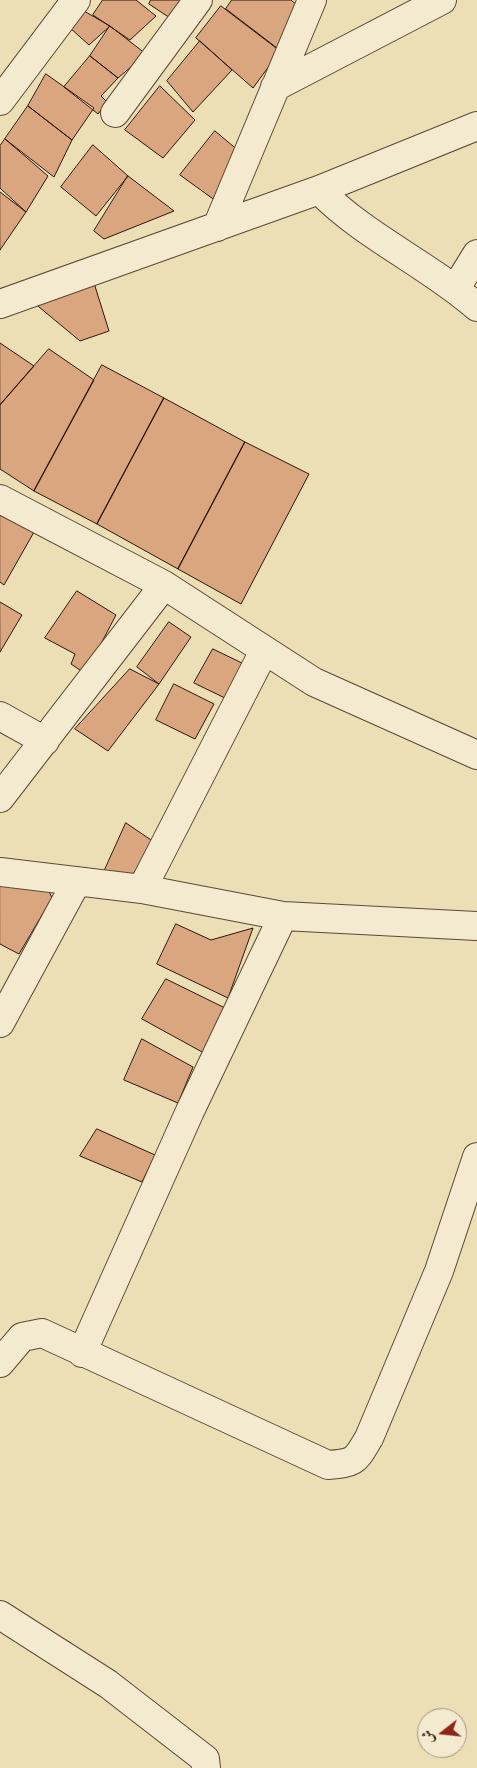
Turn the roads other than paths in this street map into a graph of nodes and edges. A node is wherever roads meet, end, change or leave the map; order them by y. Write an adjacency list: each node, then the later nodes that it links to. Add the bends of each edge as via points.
1 (76, 0): 6 (street)
2 (198, 0): 7 (street)
3 (312, 0): 5 (street)
4 (442, 0): 5 (street)
5 (275, 87): 10 (street)
6 (0, 101)
7 (115, 114)
8 (477, 126): 9 (street)
9 (319, 190): 10 (street); 12 (street, via 338,209)
10 (217, 227): 13 (street)
11 (477, 254): 12 (street)
12 (456, 288): 14 (street)
13 (0, 304)
14 (477, 307)
15 (0, 499): 16 (street)
16 (164, 585): 17 (street); 19 (street)
17 (264, 651): 20 (street, via 314,682); 24 (street)
18 (0, 716): 19 (street)
19 (45, 741): 21 (street)
20 (477, 755)
21 (0, 798)
22 (0, 872): 23 (street)
23 (77, 881): 24 (street); 27 (street)
24 (142, 889): 25 (street)
25 (283, 916): 26 (street); 29 (street, via 190,1111)
26 (477, 926)
27 (0, 1023)
28 (477, 1157): 29 (street, via 439,1271 369,1438 356,1460 328,1465)
29 (82, 1353): 30 (street, via 42,1333 22,1337)
30 (0, 1363)
31 (0, 1615): 32 (street, via 130,1700 205,1759)
32 (206, 1768)

